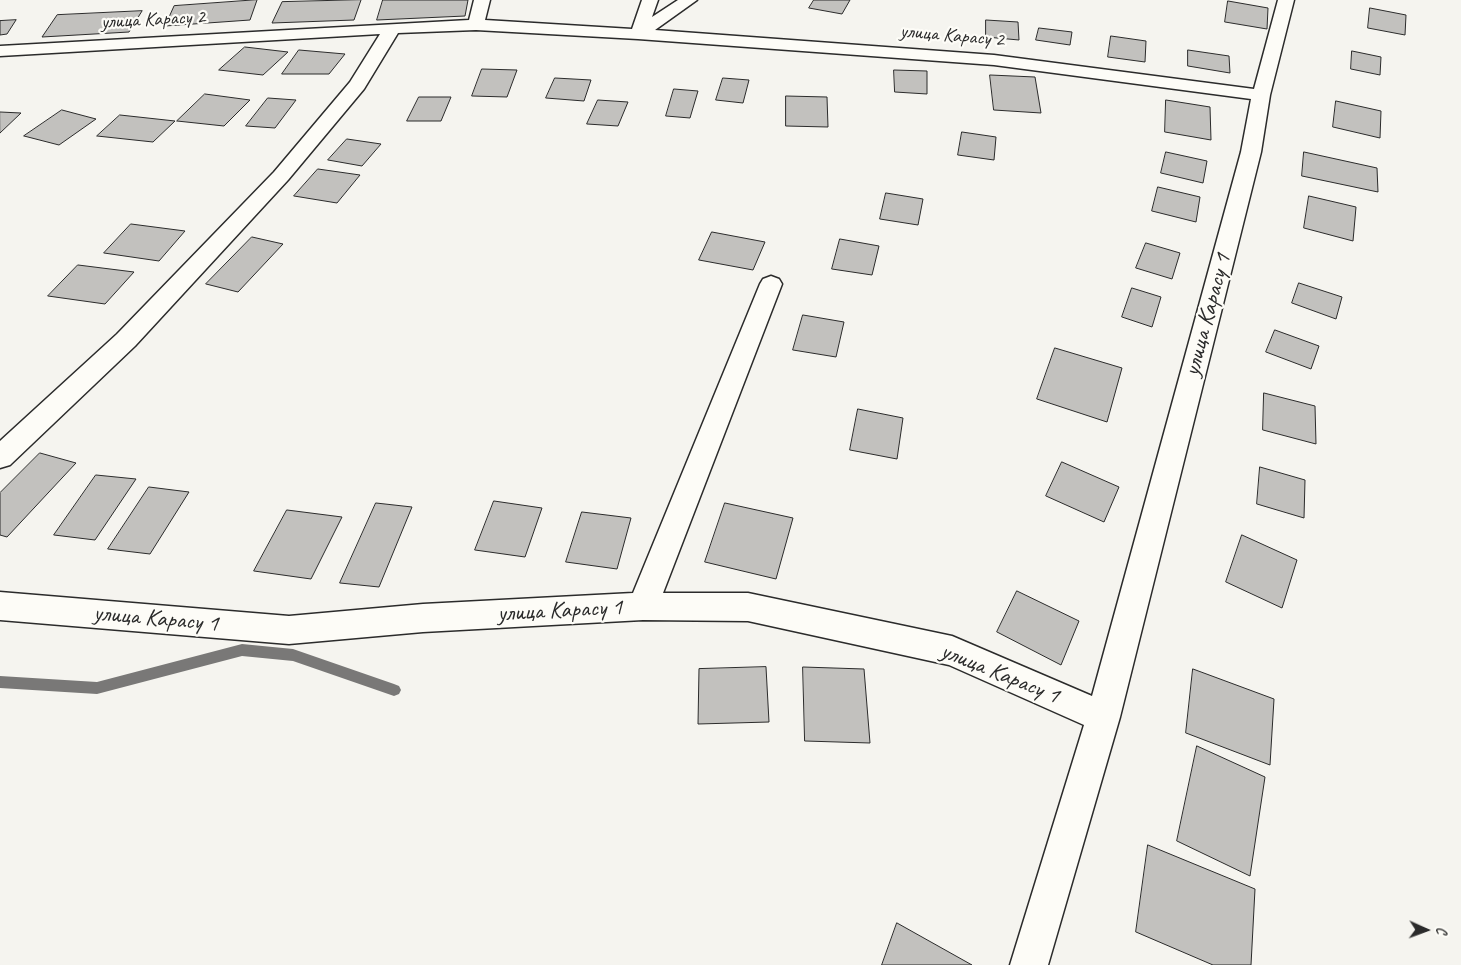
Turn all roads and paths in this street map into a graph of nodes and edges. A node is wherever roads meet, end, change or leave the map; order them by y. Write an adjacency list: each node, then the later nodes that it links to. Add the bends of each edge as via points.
1 (482, 0): 5 (street)
2 (650, 0): 7 (street)
3 (690, 0): 7 (street)
4 (1286, 0): 9 (street, улица Карасу 1)
5 (476, 25): 6 (street, улица Карасу 2); 7 (street, улица Карасу 2)
6 (392, 28): 8 (street, улица Карасу 2); 11 (street, via 358,85 281,176 126,340)
7 (638, 34): 9 (street, улица Карасу 2, via 994,60)
8 (0, 51)
9 (1261, 95): 14 (street, улица Карасу 1, via 1251,152)
10 (771, 284): 13 (street)
11 (0, 458)
12 (0, 606): 13 (street, улица Карасу 1, via 290,630 423,618)
13 (643, 606): 14 (street, улица Карасу 1, via 748,606 952,651)
14 (1104, 716): 15 (street, улица Карасу 1)
15 (1028, 965)

